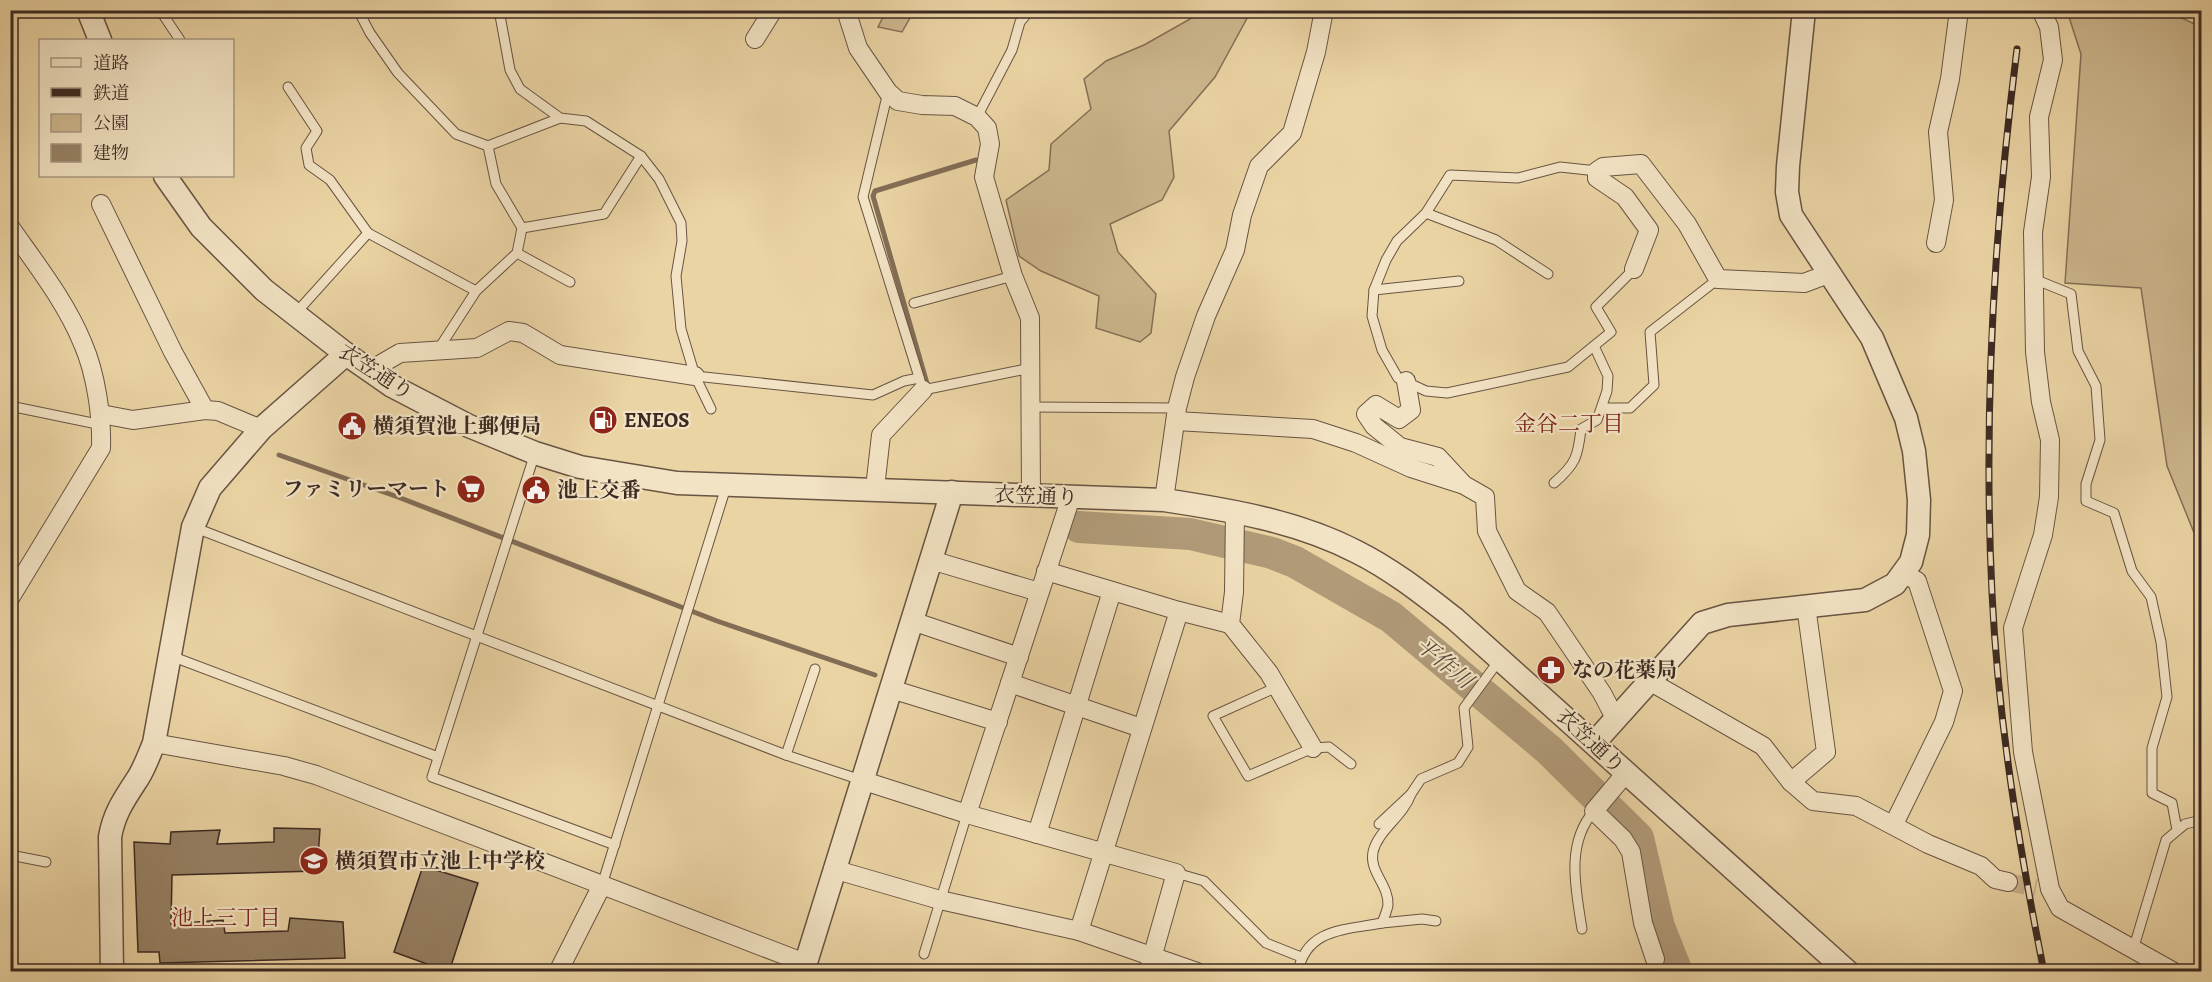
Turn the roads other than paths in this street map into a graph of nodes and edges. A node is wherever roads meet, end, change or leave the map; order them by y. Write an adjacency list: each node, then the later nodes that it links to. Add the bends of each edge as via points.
1 (88, 10): 13 (street)
2 (160, 10): 14 (lane)
3 (358, 10): 20 (lane, via 398,73 456,134)
4 (499, 10): 19 (lane, via 510,70 520,89)
5 (773, 10): 15 (street)
6 (846, 10): 17 (street, via 858,48)
7 (1029, 10): 18 (lane)
8 (1324, 10): 56 (street, via 1292,133 1259,166 1235,250 1206,316)
9 (1804, 10): 32 (street, via 1787,192 1791,215)
10 (1959, 10): 29 (street, via 1938,132 1944,200)
11 (2029, 10): 12 (street)
12 (2045, 19): 36 (street, via 2053,60 2039,117 2041,177 2033,232)
13 (100, 39)
14 (179, 39)
15 (755, 39)
16 (288, 87): 28 (lane, via 317,131 306,148 309,165 330,180)
17 (888, 92): 18 (street, via 898,101 955,106); 50 (lane, via 862,197)
18 (977, 117): 34 (street, via 987,128 990,144 984,177)
19 (560, 118): 20 (lane); 21 (lane, via 586,121)
20 (488, 146): 27 (lane, via 496,184)
21 (641, 156): 27 (lane, via 604,214); 48 (lane, via 652,167 681,223 682,241 675,276 681,329)
22 (1597, 171): 25 (lane, via 1560,167 1518,178 1450,175); 31 (street, via 1597,178 1625,197 1649,230); 35 (street, via 1603,167 1641,164 1687,224)
23 (166, 177): 42 (street, 衣笠通り, via 201,227 264,290)
24 (101, 204): 55 (street)
25 (1426, 213): 33 (lane, via 1496,240); 39 (lane, via 1397,240)
26 (10, 227): 57 (street, via 84,345)
27 (522, 228): 30 (lane)
28 (368, 233): 40 (lane); 42 (lane)
29 (1935, 243)
30 (517, 253): 38 (lane); 40 (lane)
31 (1634, 269): 43 (lane, via 1596,307 1611,332)
32 (1831, 273): 35 (street, via 1804,284); 72 (street, via 1872,338 1912,440 1919,500 1918,535 1911,562)
33 (1548, 274)
34 (1013, 276): 41 (lane); 46 (street, via 1030,318)
35 (1718, 279): 53 (lane, via 1650,332 1654,385 1630,408)
36 (2034, 279): 109 (lane, via 2071,294 2078,351 2096,386 2097,397 2100,440 2086,484 2086,501 2114,513 2132,571 2151,597 2167,698 2152,748 2152,793 2172,803); 124 (street, via 2035,352 2050,440 2049,497 2043,535 2013,628 2023,752 2043,889 2060,908)
37 (1459, 281): 39 (lane)
38 (570, 282)
39 (1374, 290): 49 (lane, via 1372,316 1382,350 1398,378)
40 (476, 291): 44 (lane)
41 (914, 303)
42 (295, 314): 45 (street, 衣笠通り)
43 (1594, 346): 49 (lane, via 1568,367 1447,393 1426,391); 53 (lane, via 1608,376)
44 (438, 350): 47 (street, via 400,353); 48 (street, via 477,348 509,331 523,333 560,355)
45 (346, 354): 47 (street, 衣笠通り); 58 (street)
46 (1031, 368): 50 (lane); 52 (street)
47 (369, 371): 59 (street, 衣笠通り, via 469,426)
48 (696, 376): 50 (lane, via 873,395 904,381); 54 (lane)
49 (1406, 381): 61 (street, via 1411,410 1399,419 1376,405 1366,414 1374,426 1400,447 1438,457)
50 (921, 384): 63 (street, via 881,435)
51 (10, 406): 57 (lane)
52 (1032, 407): 56 (lane); 65 (street)
53 (1603, 408): 60 (lane, via 1597,420 1581,429 1572,468)
54 (711, 409)
55 (205, 410): 57 (street); 58 (street, via 218,411)
56 (1176, 415): 61 (street, via 1313,429); 67 (street)
57 (102, 420): 75 (street, via 101,448)
58 (261, 429): 69 (street, via 210,488)
59 (535, 453): 62 (street, 衣笠通り, via 625,476); 80 (lane)
60 (1554, 483)
61 (1464, 485): 91 (street, via 1485,497 1487,531 1517,591 1547,612)
62 (726, 487): 63 (street, 衣笠通り); 89 (lane)
63 (876, 488): 64 (street, 衣笠通り)
64 (952, 492): 65 (street, 衣笠通り); 70 (street)
65 (1031, 497): 66 (street, 衣笠通り)
66 (1071, 497): 67 (street, 衣笠通り); 71 (street)
67 (1164, 500): 68 (street, 衣笠通り)
68 (1235, 510): 79 (street); 83 (street, 衣笠通り, via 1297,527 1356,552 1410,584)
69 (193, 527): 80 (lane); 81 (street)
70 (931, 560): 74 (street); 78 (street)
71 (1046, 571): 73 (street); 74 (street)
72 (1903, 573): 76 (street, via 1895,584 1865,600); 108 (street, via 1917,581 1953,691 1944,722)
73 (1112, 591): 77 (street); 90 (street)
74 (1039, 592): 82 (street)
75 (10, 598)
76 (1806, 606): 85 (street, via 1728,615 1702,623); 102 (street, via 1827,752)
77 (1179, 611): 79 (street); 93 (street)
78 (912, 621): 82 (street); 88 (street)
79 (1230, 624): 87 (street)
80 (477, 636): 89 (lane); 98 (lane)
81 (169, 656): 94 (street); 98 (lane)
82 (1019, 657): 86 (street)
83 (1500, 659): 95 (street, 衣笠通り); 103 (lane, via 1464,708 1468,747 1458,763 1421,778)
84 (815, 669): 97 (lane)
85 (1651, 682): 91 (street); 102 (street, via 1762,746)
86 (1010, 683): 90 (street); 92 (street)
87 (1277, 687): 96 (street); 96 (lane, via 1213,716 1248,776)
88 (891, 689): 92 (street); 101 (street)
89 (659, 705): 97 (lane); 111 (lane)
90 (1075, 706): 93 (street); 110 (street)
91 (1615, 718): 95 (street)
92 (998, 722): 105 (street)
93 (1142, 728): 112 (street)
94 (154, 743): 118 (street, via 316,775); 130 (street, via 140,776 112,820)
95 (1594, 743): 100 (street, 衣笠通り)
96 (1313, 748): 99 (lane, via 1329,747)
97 (786, 755): 101 (lane)
98 (438, 757): 111 (lane, via 432,777)
99 (1351, 764)
100 (1626, 773): 104 (street); 134 (street, 衣笠通り)
101 (861, 780): 105 (street); 115 (street)
102 (1791, 782): 108 (street, via 1813,801 1856,806)
103 (1411, 794): 107 (lane); 121 (lane, via 1406,809 1373,850 1372,865 1384,887 1388,906)
104 (1594, 811): 122 (lane, via 1577,843 1575,878); 127 (street, via 1631,852 1643,923)
105 (967, 814): 110 (street); 119 (lane)
106 (2202, 820): 109 (lane)
107 (1379, 824)
108 (1894, 824): 117 (street, via 1928,844 1981,866 1995,879)
109 (2177, 830): 124 (lane, via 2166,840)
110 (1037, 834): 112 (street)
111 (615, 845): 118 (lane)
112 (1102, 852): 116 (street); 123 (street)
113 (10, 855): 114 (lane)
114 (46, 862)
115 (833, 869): 119 (street); 129 (street)
116 (1176, 873): 126 (lane, via 1204,881 1266,943); 128 (street)
117 (2008, 882)
118 (602, 885): 129 (street); 131 (street)
119 (940, 900): 123 (street); 125 (lane)
120 (1436, 921): 121 (lane)
121 (1382, 923): 126 (lane, via 1326,934)
122 (1582, 929)
123 (1079, 931): 128 (street)
124 (2133, 950): 135 (street)
125 (924, 954)
126 (1301, 957): 133 (lane)
127 (1655, 959)
128 (1150, 964): 132 (street)
129 (804, 967)
130 (112, 972)
131 (558, 972)
132 (1197, 972)
133 (1298, 972)
134 (1848, 972)
135 (2174, 972)

